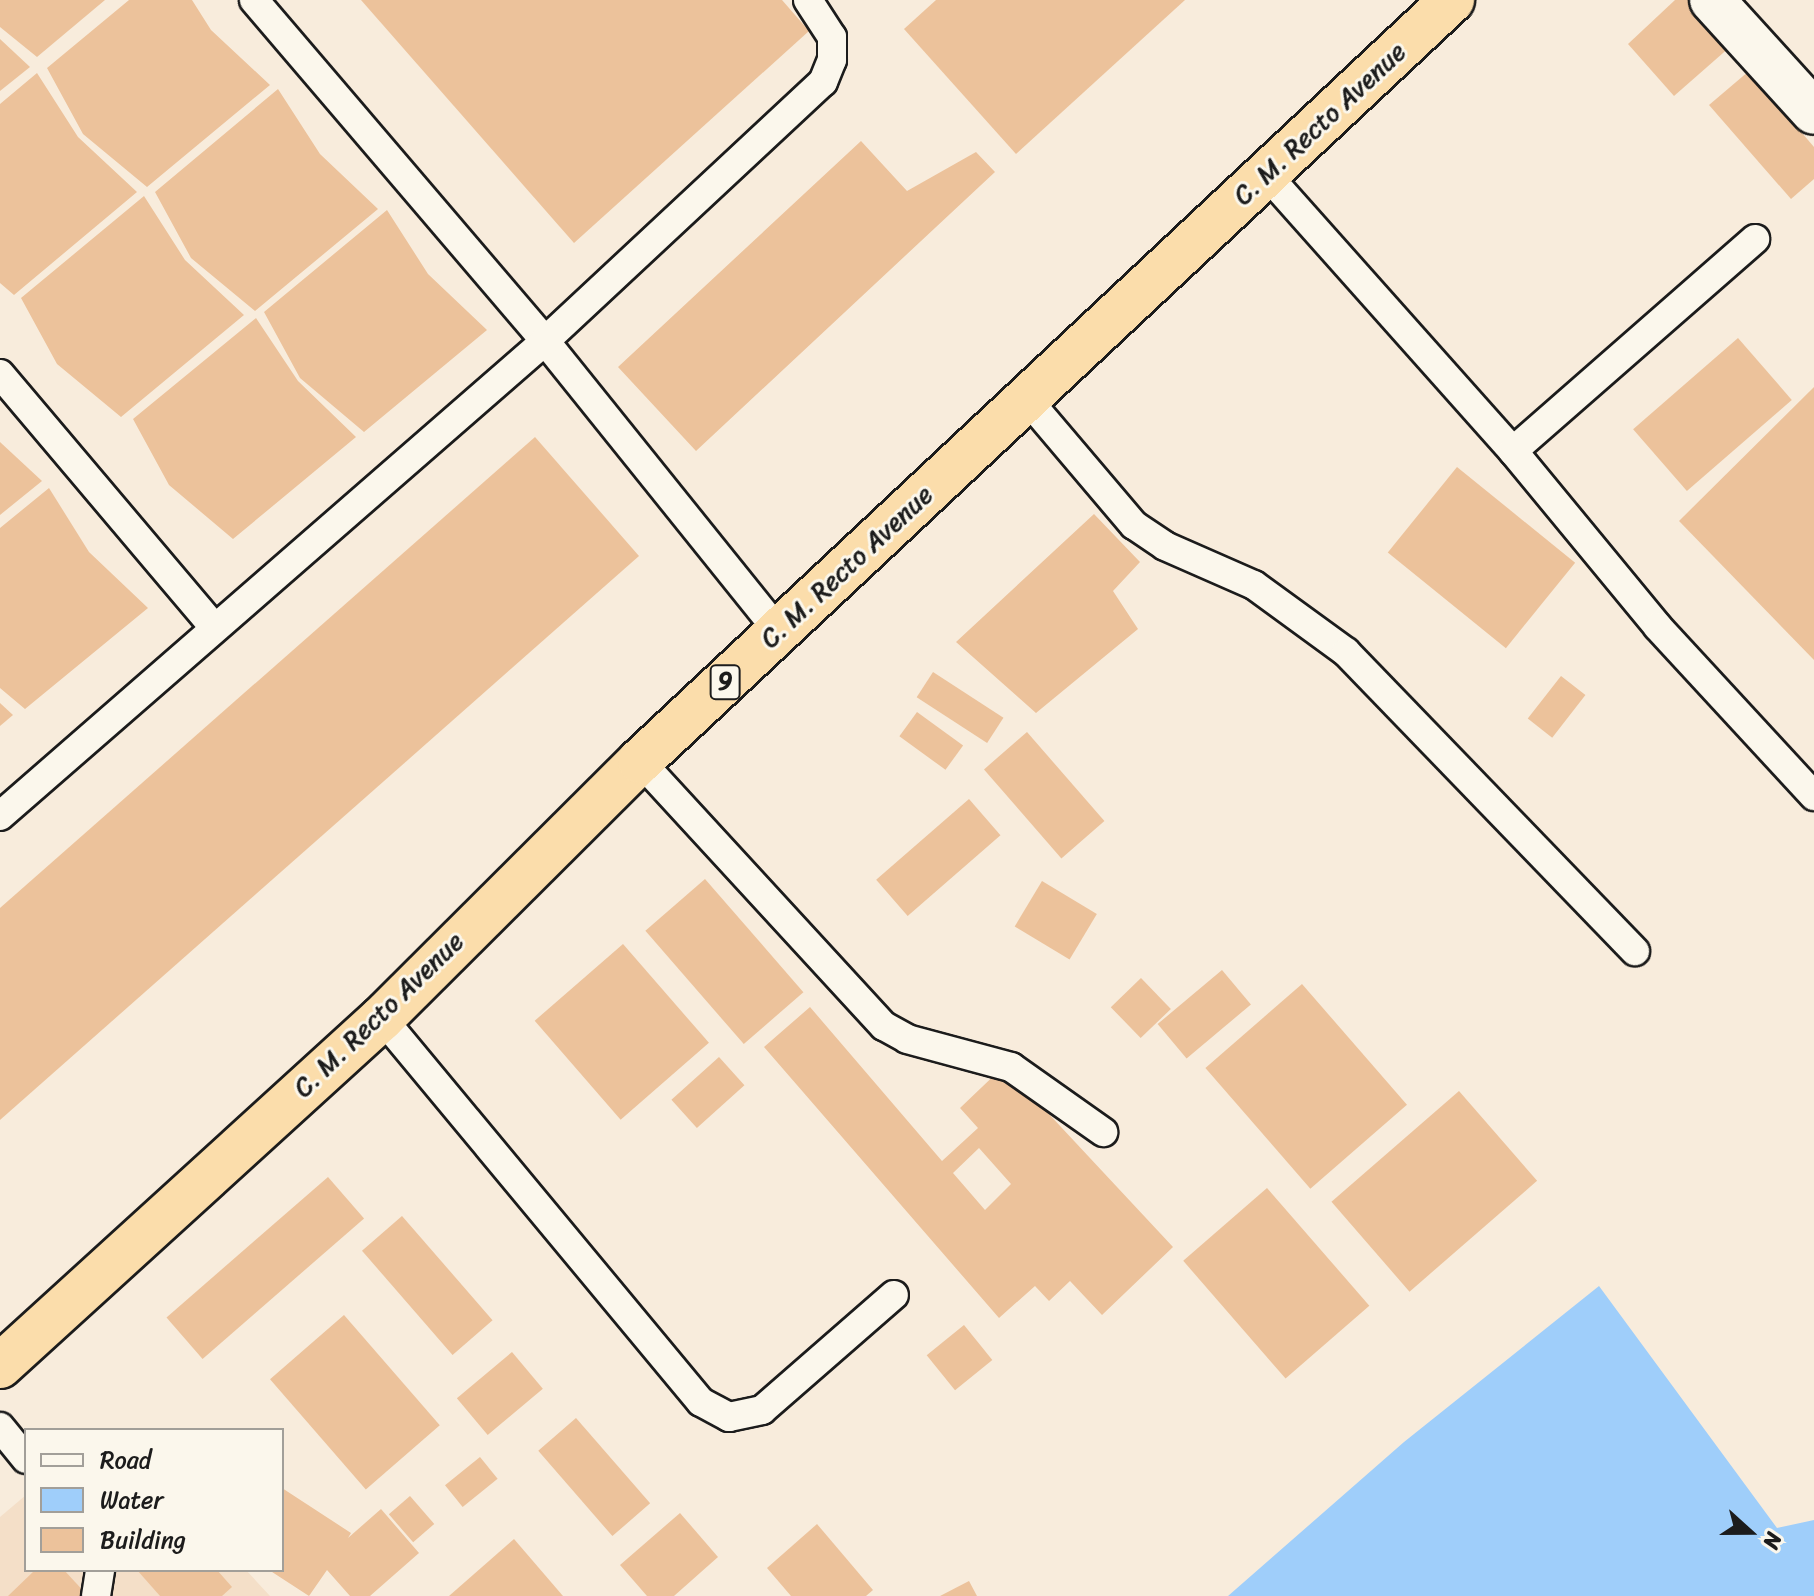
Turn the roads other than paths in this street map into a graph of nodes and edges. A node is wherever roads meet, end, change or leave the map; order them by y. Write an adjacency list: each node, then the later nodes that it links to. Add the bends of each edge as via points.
1 (254, 0): 8 (lane)
2 (808, 0): 8 (lane, via 832,37 832,60 823,82)
3 (1452, 0): 6 (highway, C. M. Recto Avenue / 9)
4 (1712, 0): 5 (street)
5 (1814, 112)
6 (1267, 175): 10 (highway, C. M. Recto Avenue / 9); 11 (lane)
7 (1755, 239): 11 (lane)
8 (545, 341): 12 (lane); 13 (lane)
9 (0, 374): 12 (lane)
10 (1027, 399): 13 (highway, C. M. Recto Avenue / 9); 17 (lane, via 1134,525 1165,546 1254,585 1346,652)
11 (1513, 451): 15 (lane, via 1658,627)
12 (213, 626): 16 (lane)
13 (778, 631): 14 (highway, C. M. Recto Avenue / 9)
14 (640, 761): 18 (highway, C. M. Recto Avenue / 9); 19 (lane, via 884,1026 907,1039 1011,1067)
15 (1814, 796)
16 (0, 816)
17 (1635, 951)
18 (382, 1018): 20 (lane, via 701,1402 729,1417 762,1410); 21 (highway, C. M. Recto Avenue / 9)
19 (1103, 1132)
20 (894, 1295)
21 (0, 1366)
22 (0, 1427): 23 (lane)
23 (24, 1457)
24 (100, 1572): 25 (lane)
25 (96, 1596)

